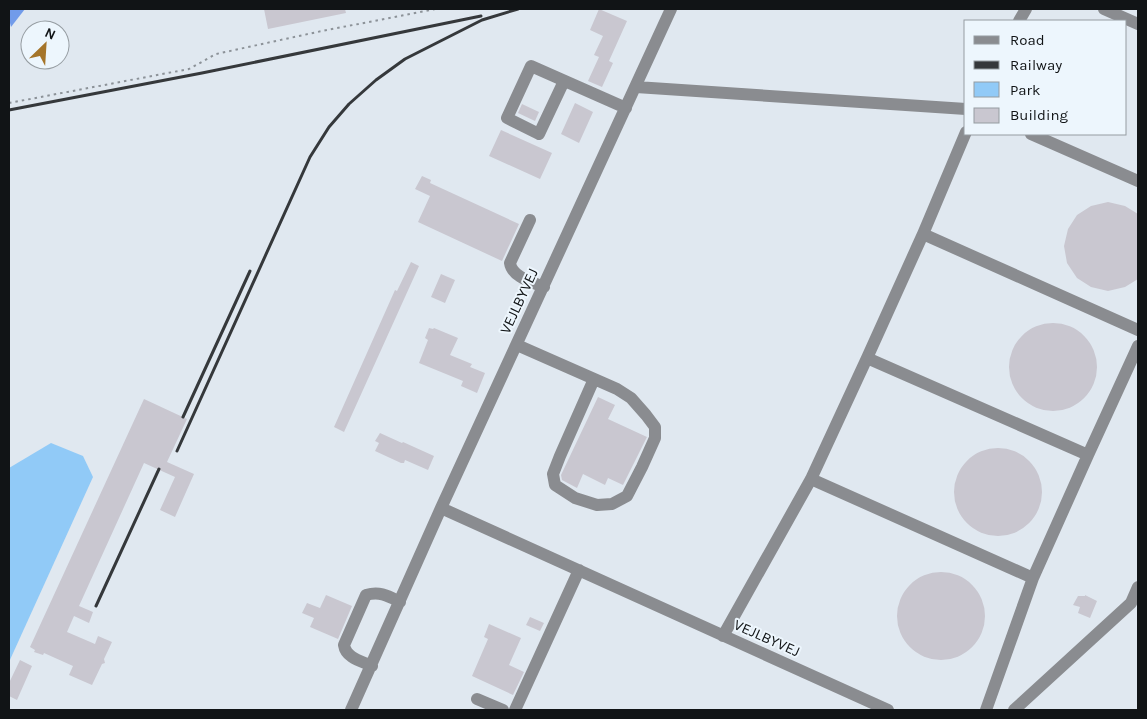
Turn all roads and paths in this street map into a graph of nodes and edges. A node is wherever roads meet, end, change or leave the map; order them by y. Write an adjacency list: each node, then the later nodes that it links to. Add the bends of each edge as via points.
1 (436, 9): 9 (path, via 216,54 189,69)
2 (672, 9): 8 (street, VEJLBYVEJ)
3 (1026, 9): 5 (street)
4 (1104, 9): 6 (street)
5 (1020, 20)
6 (1138, 24)
7 (564, 80): 7 (street, via 531,66 507,118 539,134); 10 (street)
8 (636, 87): 10 (street, VEJLBYVEJ); 11 (street)
9 (9, 103)
10 (626, 108): 17 (street, VEJLBYVEJ)
11 (964, 109)
12 (965, 135): 16 (street)
13 (1033, 135): 14 (street)
14 (1138, 180)
15 (530, 220): 17 (street, via 510,263 511,269)
16 (923, 234): 18 (street); 21 (street)
17 (544, 287): 19 (street, VEJLBYVEJ)
18 (1138, 330)
19 (517, 346): 22 (street); 25 (street, VEJLBYVEJ)
20 (1138, 346): 23 (street)
21 (868, 358): 23 (street); 24 (street)
22 (594, 379): 22 (street, via 630,398 655,427 655,438 627,496 612,504 596,505 574,498 555,485 553,474)
23 (1088, 455): 27 (street)
24 (811, 479): 27 (street); 30 (street)
25 (441, 508): 26 (street, VEJLBYVEJ); 29 (street, VEJLBYVEJ)
26 (578, 570): 30 (street, VEJLBYVEJ); 35 (street)
27 (1033, 578): 37 (street)
28 (1138, 587): 38 (street, via 1131,603)
29 (400, 602): 31 (street, VEJLBYVEJ); 31 (street, via 374,593 366,596 344,645 350,655)
30 (723, 636): 36 (street, VEJLBYVEJ)
31 (372, 666): 33 (street, VEJLBYVEJ)
32 (477, 699): 34 (street)
33 (351, 710)
34 (503, 710)
35 (515, 710)
36 (886, 710)
37 (986, 710)
38 (1014, 710)

